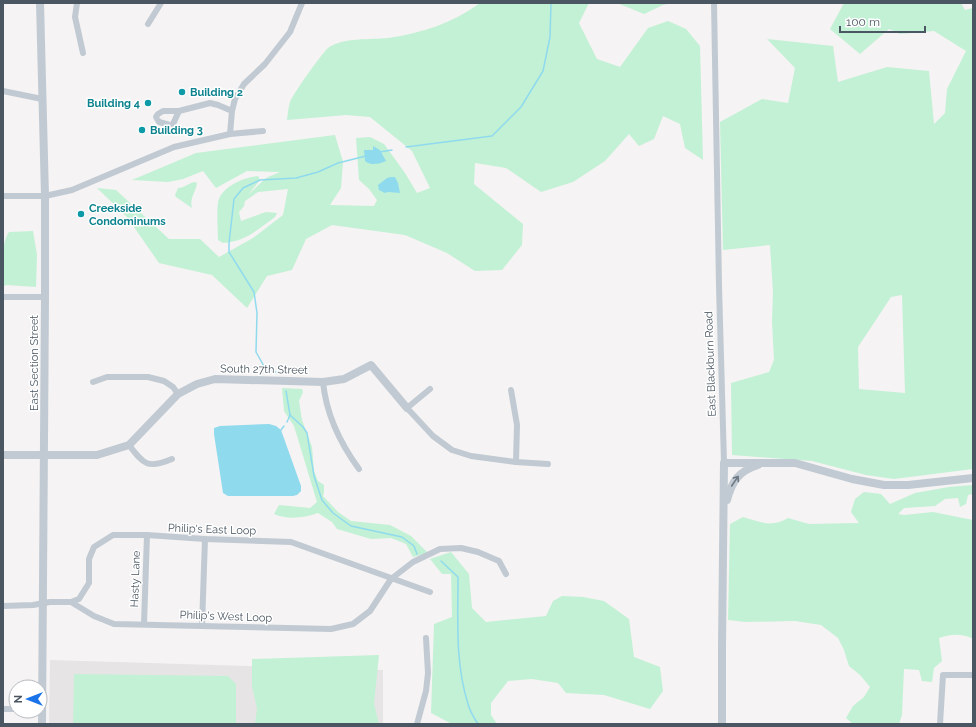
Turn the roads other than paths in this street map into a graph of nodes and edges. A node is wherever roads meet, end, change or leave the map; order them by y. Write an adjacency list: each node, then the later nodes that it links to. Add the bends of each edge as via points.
1 (40, 3): 9 (street, East Section Street)
2 (77, 3): 7 (street, via 75,17)
3 (161, 3): 6 (street)
4 (302, 3): 11 (street, via 290,32 265,64 244,84)
5 (714, 3): 29 (street, East Blackburn Road)
6 (148, 24)
7 (83, 53)
8 (3, 90): 9 (street)
9 (42, 99): 15 (street, East Section Street)
10 (179, 111): 11 (street, via 210,103)
11 (232, 112): 13 (street)
12 (263, 131): 13 (street)
13 (230, 134): 15 (street, via 174,147 78,189)
14 (3, 196): 15 (street)
15 (45, 196): 17 (street, East Section Street)
16 (3, 297): 17 (street)
17 (45, 297): 25 (street, East Section Street)
18 (92, 382): 22 (street, via 107,376 148,377 164,381)
19 (323, 382): 22 (street, South 27th Street, via 215,379 197,384); 23 (street, South 27th Street, via 344,378 371,365); 32 (street, via 326,404 347,452)
20 (430, 389): 23 (street)
21 (511, 390): 28 (street, via 517,425)
22 (178, 394): 24 (street, South 27th Street)
23 (408, 408): 28 (street, via 433,436 452,450 472,456)
24 (129, 445): 25 (street, South 27th Street, via 97,455); 27 (street, via 139,460 148,464 159,465)
25 (44, 455): 26 (street, South 27th Street); 41 (street, East Section Street)
26 (3, 456)
27 (172, 459)
28 (516, 462): 31 (street)
29 (724, 463): 30 (street); 34 (street, East Blackburn Road)
30 (763, 463): 33 (street, via 795,463 852,480 884,485); 34 (street, one-way to 30, via 735,480 743,471)
31 (548, 464)
32 (359, 469)
33 (973, 478)
34 (724, 512): 49 (street, East Blackburn Road)
35 (147, 535): 36 (street, Philip's East Loop); 40 (street, Philip's East Loop, via 113,535 94,547 89,559 89,583 79,598); 43 (street, Hasty Lane)
36 (205, 539): 38 (street, Philip's East Loop, via 291,542); 44 (street)
37 (506, 574): 38 (street, Philip's West Loop, via 499,561 461,548 440,550 413,562)
38 (391, 579): 39 (street, Philip's East Loop); 44 (street, Philip's West Loop, via 370,610 353,624 331,629)
39 (430, 592)
40 (71, 602): 41 (street); 43 (street, Philip's West Loop, via 114,624)
41 (44, 603): 42 (street); 47 (street, East Section Street)
42 (3, 606)
43 (144, 624): 44 (street, Philip's West Loop)
44 (202, 626)
45 (426, 638): 48 (street, via 428,673)
46 (973, 675): 50 (street, via 943,675)
47 (42, 679)
48 (417, 724)
49 (722, 724)
50 (940, 724)

